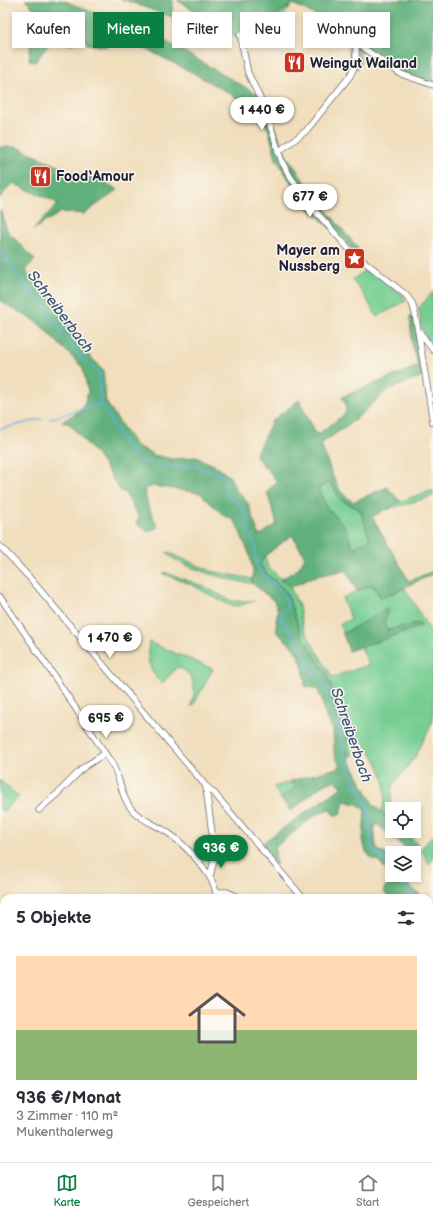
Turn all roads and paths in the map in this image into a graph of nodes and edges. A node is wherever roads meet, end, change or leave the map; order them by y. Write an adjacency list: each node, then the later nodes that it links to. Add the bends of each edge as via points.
1 (242, 48): 3 (street, via 246,67 265,109)
2 (433, 85): 3 (street, via 402,74 356,43 356,63 350,76 306,131)
3 (278, 152): 4 (street, via 291,178 329,227 360,259 406,295 414,310)
4 (417, 328): 5 (street); 6 (street)
5 (433, 350): 6 (street, via 425,353)
6 (423, 359): 7 (street)
7 (433, 422)
8 (0, 546): 11 (street)
9 (0, 597): 10 (street, via 56,677)
10 (104, 754): 12 (street, via 84,767); 13 (street, via 115,770 131,808 182,844)
11 (205, 785): 13 (street, via 215,844); 17 (street)
12 (39, 810)
13 (210, 877): 14 (street)
14 (216, 894)
15 (220, 894): 16 (street)
16 (232, 894)
17 (300, 894)

